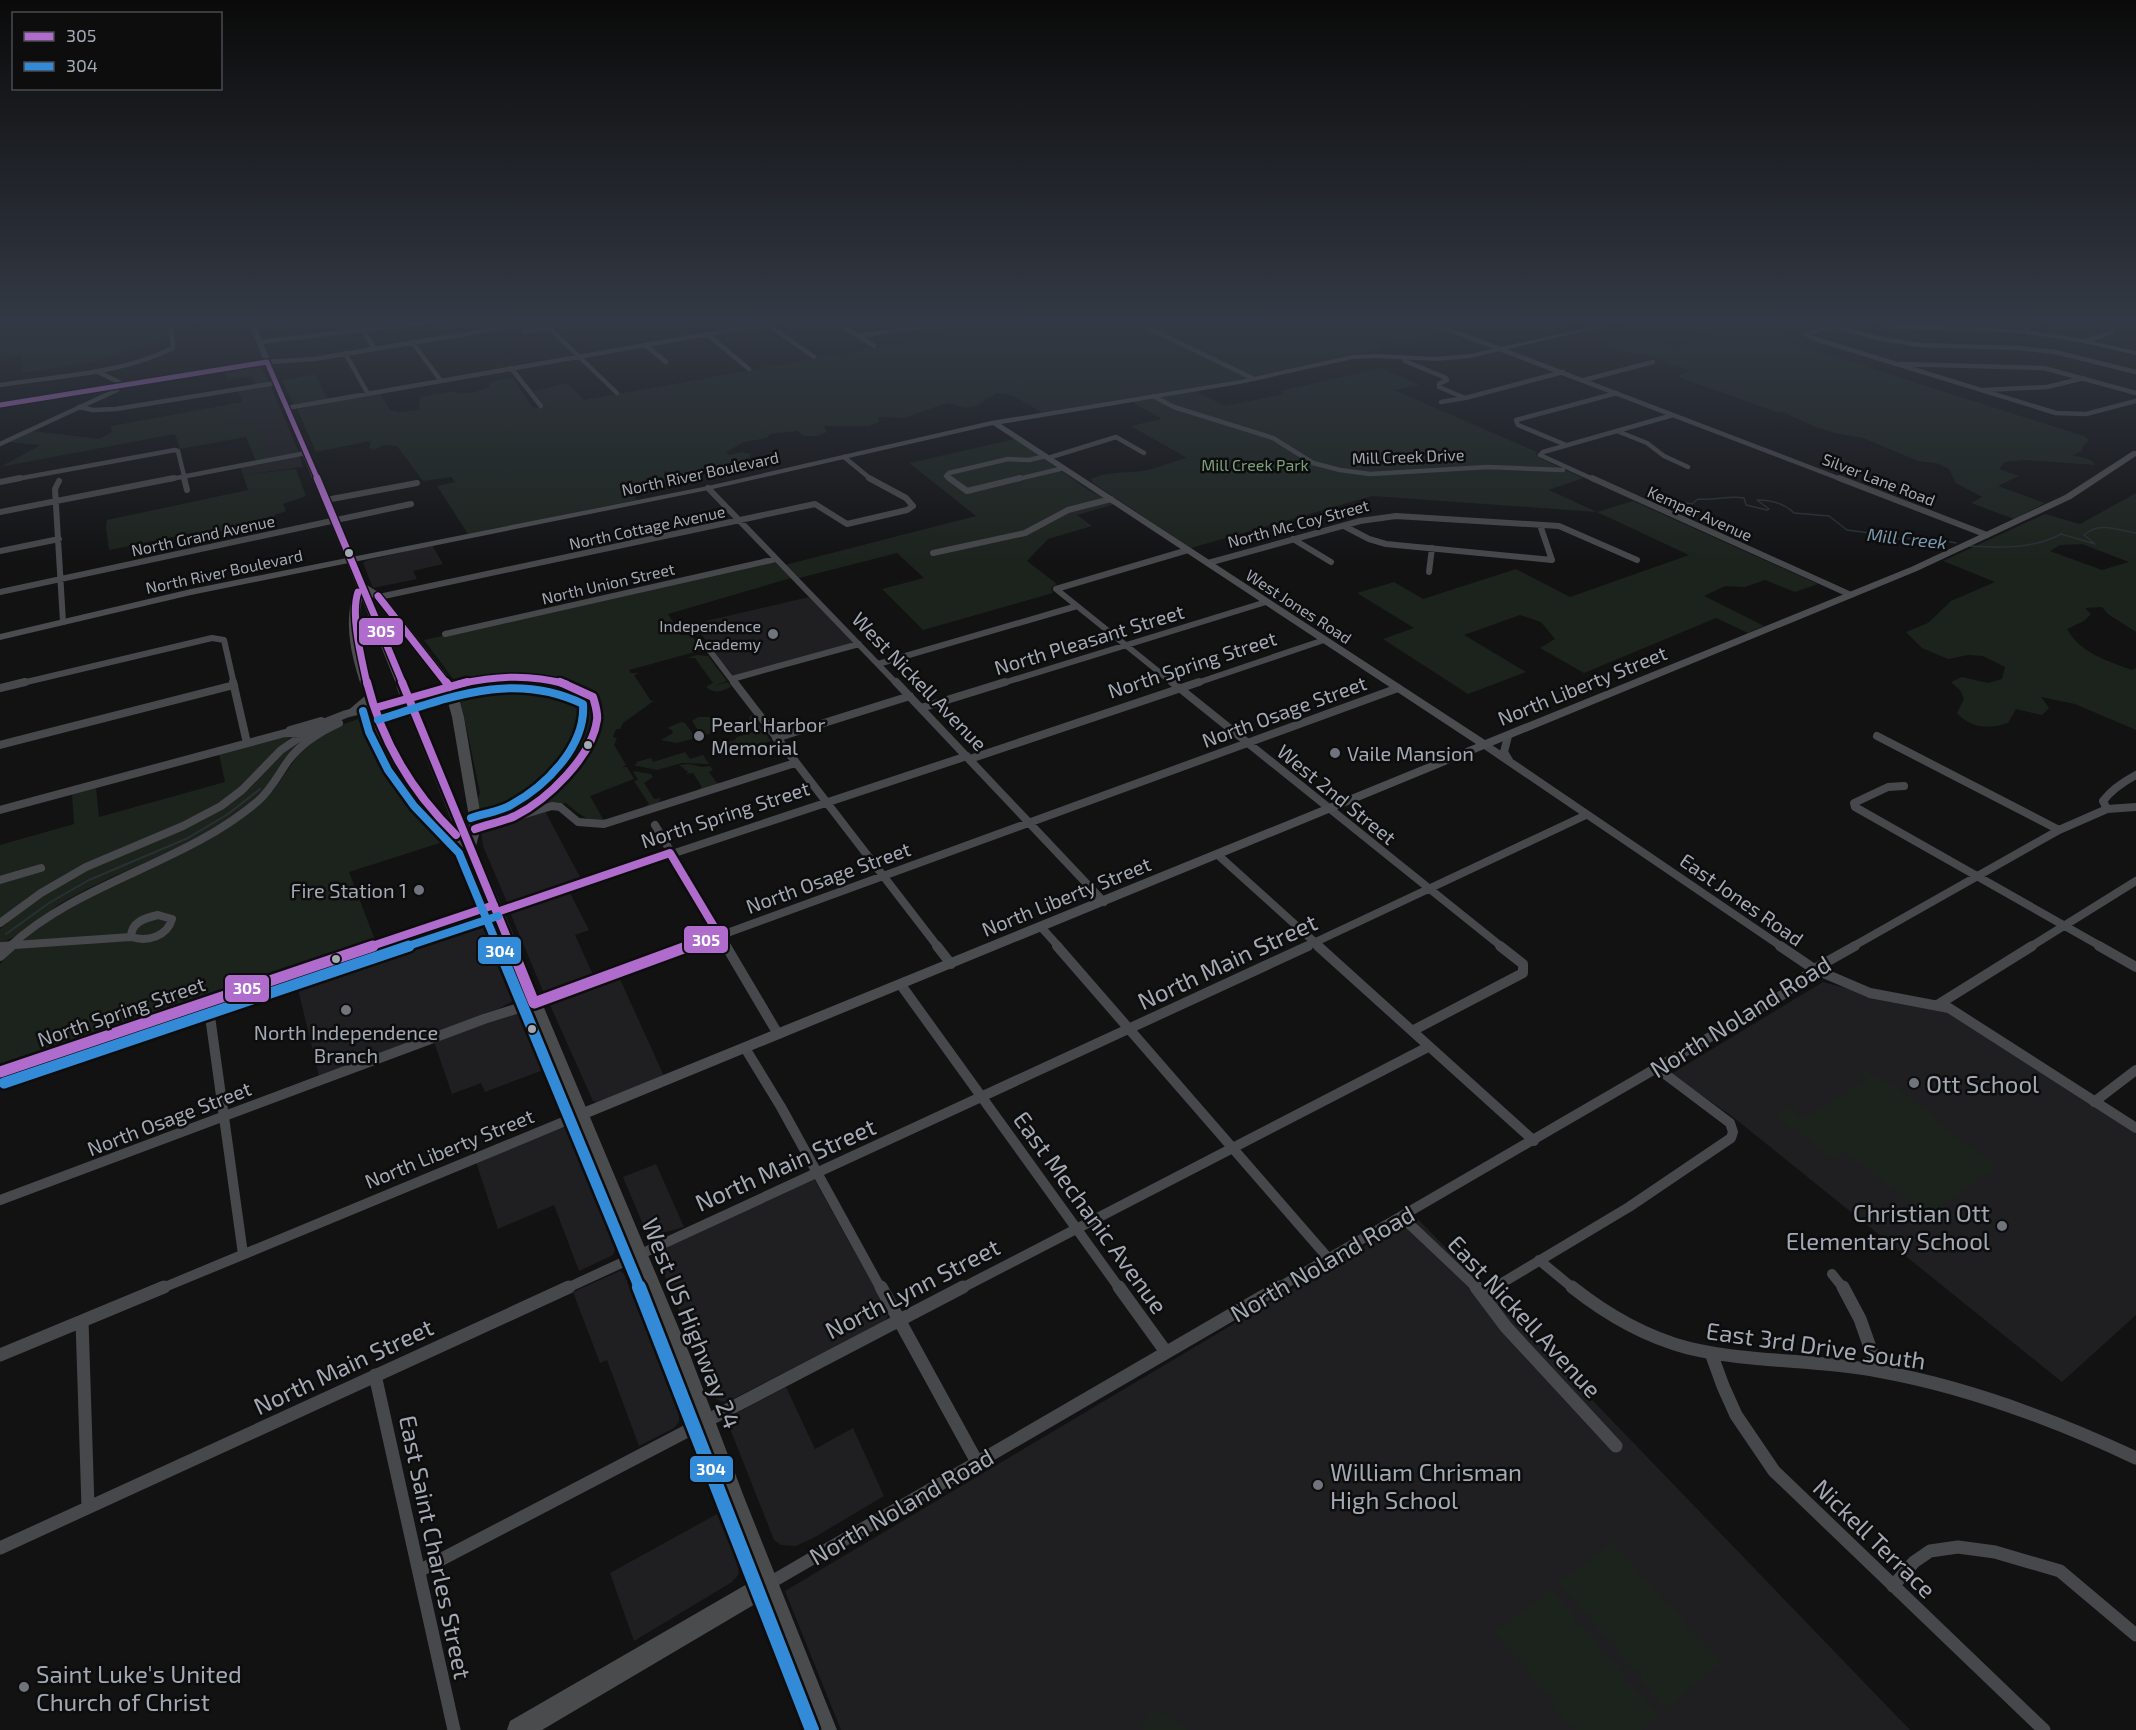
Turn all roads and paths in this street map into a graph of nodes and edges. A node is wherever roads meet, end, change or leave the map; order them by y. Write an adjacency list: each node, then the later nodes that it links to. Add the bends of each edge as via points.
1 (89, 403): 13 (street)
2 (159, 403): 13 (street, via 116,410)
3 (285, 403): 14 (main road, West US Highway 24)
4 (317, 403): 14 (street)
5 (538, 403): 12 (street)
6 (1114, 403): 16 (main road, North River Boulevard)
7 (1165, 403): 27 (street, Mill Creek Drive, via 1273,438 1312,463 1340,470 1370,474 1488,467)
8 (1581, 403): 19 (street, via 1516,420 1518,425)
9 (1643, 403): 15 (street, Silver Lane Road)
10 (2023, 403): 11 (street, via 2060,414 2085,413)
11 (2129, 403)
12 (541, 406)
13 (79, 407): 18 (street)
14 (287, 408): 20 (main road, West US Highway 24)
15 (1674, 414): 17 (street); 43 (street, Silver Lane Road)
16 (995, 423): 23 (main road, West Jones Road); 24 (main road, North River Boulevard)
17 (1617, 431): 19 (street); 25 (street)
18 (0, 444)
19 (1566, 445): 27 (street, Kemper Avenue, via 1540,454)
20 (306, 453): 28 (street); 34 (main road, West US Highway 24)
21 (1144, 453): 23 (street, via 1116,437)
22 (2136, 453): 43 (main road, North Liberty Street, via 2068,497)
23 (1047, 457): 26 (main road, West Jones Road); 26 (street, via 1008,459 946,476 967,491)
24 (844, 458): 32 (main road, North River Boulevard); 40 (street, North Cottage Avenue, via 913,506 847,524 817,504)
25 (1688, 467)
26 (1064, 468): 35 (main road, West Jones Road)
27 (1572, 471): 59 (street, Kemper Avenue)
28 (184, 476): 30 (street, via 175,450); 33 (street); 36 (street)
29 (59, 481): 36 (street)
30 (0, 482)
31 (417, 483): 34 (street)
32 (708, 488): 40 (street, West Nickell Avenue); 51 (main road, North River Boulevard)
33 (187, 490)
34 (326, 500): 39 (main road, West US Highway 24)
35 (1111, 500): 47 (main road, West Jones Road); 49 (street, via 1068,510 1025,533)
36 (56, 501): 38 (street); 44 (street)
37 (411, 504): 39 (street, North Grand Avenue)
38 (0, 512)
39 (335, 521): 51 (main road, West US Highway 24); 56 (street, North Grand Avenue)
40 (740, 521): 50 (street, West Nickell Avenue); 60 (street, North Cottage Avenue)
41 (1540, 525): 42 (street, North Mc Coy Street, via 1396,516); 46 (street, via 1552,560); 52 (street, North Mc Coy Street, via 1568,529)
42 (1344, 526): 45 (street, North Mc Coy Street); 46 (street, via 1378,542)
43 (1986, 535): 59 (main road, North Liberty Street)
44 (59, 539): 48 (street); 56 (street)
45 (1293, 539): 53 (street); 54 (street, North Mc Coy Street)
46 (1432, 548): 55 (street)
47 (1188, 550): 54 (main road, West Jones Road); 62 (street, West 2nd Street, via 1057,588)
48 (0, 551)
49 (933, 553)
50 (776, 559): 64 (street, North Union Street); 67 (street, West Nickell Avenue)
51 (352, 560): 57 (main road, West US Highway 24); 63 (main road, North River Boulevard)
52 (1637, 560)
53 (1331, 562)
54 (1208, 563): 61 (main road, West Jones Road)
55 (1429, 572)
56 (62, 579): 58 (street, North Grand Avenue); 63 (street)
57 (362, 586): 60 (main road); 78 (main road, via 355,600 355,623 358,654); 107 (main road, West US Highway 24, bridge)
58 (0, 592)
59 (1851, 595): 85 (main road, North Liberty Street)
60 (379, 597): 73 (main road)
61 (1266, 602): 66 (main road, West Jones Road); 68 (street, North Pleasant Street)
62 (1077, 606): 68 (street, West 2nd Street); 70 (street)
63 (63, 622): 65 (main road, North River Boulevard)
64 (445, 634)
65 (0, 637)
66 (1324, 640): 75 (street, North Spring Street); 76 (main road, West Jones Road)
67 (859, 644): 70 (street, West Nickell Avenue); 71 (street)
68 (1126, 645): 75 (street, West 2nd Street); 79 (street, North Pleasant Street)
69 (710, 651): 71 (street)
70 (878, 664): 77 (street, West Nickell Avenue)
71 (732, 679): 87 (street)
72 (234, 686): 74 (street, via 224,640 216,638); 88 (street); 90 (street)
73 (450, 687): 78 (street); 105 (main road)
74 (0, 688)
75 (1181, 688): 89 (street, West 2nd Street); 92 (street, North Spring Street)
76 (1398, 688): 89 (street, North Osage Street); 91 (main road, West Jones Road)
77 (910, 696): 79 (street, West Nickell Avenue); 87 (street)
78 (372, 703): 80 (main road); 84 (street, via 367,714); 107 (main road, via 387,743 417,791 445,825)
79 (921, 708): 92 (street, West Nickell Avenue)
80 (351, 713): 81 (street)
81 (339, 717): 82 (street); 83 (street)
82 (285, 733): 83 (street); 88 (street)
83 (305, 733): 84 (street); 118 (street, via 222,805 64,878)
84 (315, 736): 124 (street, via 290,758 271,789 241,815 190,846 75,897)
85 (1508, 736): 91 (main road, North Liberty Street); 94 (street, via 1504,752)
86 (1877, 736): 106 (street)
87 (776, 738): 93 (street)
88 (247, 743): 101 (street)
89 (1248, 743): 99 (street, West 2nd Street); 103 (street, North Osage Street)
90 (0, 745)
91 (1485, 745): 94 (street, West Jones Road); 99 (main road, North Liberty Street)
92 (968, 757): 97 (street, North Spring Street); 103 (street, West Nickell Avenue)
93 (795, 763): 97 (street); 105 (street, via 604,824 578,822 560,807 552,806)
94 (1512, 765): 102 (street, West Jones Road)
95 (2136, 775): 100 (street, via 2107,795 2103,801)
96 (1904, 786): 112 (street, via 1888,788 1855,805)
97 (825, 802): 108 (street, North Spring Street); 111 (street)
98 (2133, 808): 100 (street, North Noland Road)
99 (1329, 809): 109 (main road, North Liberty Street); 115 (street, West 2nd Street)
100 (2107, 809): 106 (street, North Noland Road)
101 (0, 810)
102 (1586, 815): 115 (street, North Main Street); 128 (street, East Jones Road)
103 (1029, 823): 111 (street, North Osage Street); 116 (street, West Nickell Avenue)
104 (655, 825): 108 (street)
105 (475, 829): 107 (main road)
106 (2059, 830): 112 (street, North Noland Road)
107 (469, 846): 117 (main road, West US Highway 24)
108 (670, 853): 117 (street, North Spring Street); 121 (street)
109 (1218, 855): 116 (main road, North Liberty Street); 123 (street)
110 (41, 868): 113 (street)
111 (883, 876): 121 (street, North Osage Street); 126 (street)
112 (1976, 876): 119 (street); 128 (street, North Noland Road)
113 (0, 880)
114 (2136, 881): 119 (street)
115 (1430, 890): 123 (street, North Main Street); 134 (street, West 2nd Street, via 1523,964 1523,973)
116 (1104, 902): 120 (main road, North Liberty Street)
117 (495, 908): 130 (main road, North Spring Street); 131 (main road, West US Highway 24)
118 (0, 923)
119 (2064, 926): 127 (street); 132 (street)
120 (1041, 927): 126 (main road, North Liberty Street); 133 (street)
121 (719, 935): 131 (street, North Osage Street); 135 (street)
122 (131, 937): 124 (street)
123 (1314, 944): 133 (street, North Main Street); 134 (street)
124 (4, 946): 125 (street)
125 (0, 956)
126 (951, 964): 129 (main road, North Liberty Street)
127 (2136, 967)
128 (1814, 969): 132 (street, East Jones Road, via 1870,993); 138 (street, North Noland Road, via 1784,994)
129 (901, 985): 135 (main road, North Liberty Street); 141 (street, East Mechanic Avenue)
130 (208, 1002): 140 (main road, North Spring Street); 144 (street)
131 (534, 1003): 143 (main road, West US Highway 24); 144 (street, North Osage Street)
132 (1939, 1004): 142 (street, East Jones Road)
133 (1130, 1030): 141 (street, North Main Street); 147 (street)
134 (1412, 1032): 136 (street)
135 (778, 1034): 137 (main road, North Liberty Street)
136 (1428, 1047): 146 (street); 147 (street, North Lynn Street)
137 (745, 1048): 143 (main road, North Liberty Street); 148 (street)
138 (1657, 1068): 146 (street, North Noland Road); 155 (street, via 1730,1123 1731,1138 1629,1207)
139 (2136, 1070): 142 (street)
140 (0, 1072)
141 (982, 1097): 148 (street, North Main Street); 151 (street, East Mechanic Avenue)
142 (2094, 1102): 145 (street, East Jones Road)
143 (580, 1115): 152 (street, North Liberty Street); 153 (main road, West US Highway 24)
144 (222, 1117): 149 (street, North Osage Street); 152 (street)
145 (2136, 1128)
146 (1534, 1141): 150 (street, North Noland Road)
147 (1233, 1149): 151 (street, North Lynn Street); 154 (street)
148 (816, 1173): 153 (street, North Main Street); 158 (street)
149 (0, 1200)
150 (1402, 1217): 154 (street, North Noland Road); 157 (street, East Nickell Avenue)
151 (1077, 1228): 158 (street, North Lynn Street); 160 (street, East Mechanic Avenue)
152 (243, 1254): 159 (street, North Liberty Street)
153 (638, 1254): 164 (street, North Main Street); 165 (main road, West US Highway 24)
154 (1329, 1258): 160 (street, North Noland Road)
155 (1539, 1260): 157 (street); 161 (street, East 3rd Drive South, via 1623,1323 1662,1340)
156 (1832, 1274): 163 (street, via 1847,1290 1857,1310)
157 (1483, 1294): 166 (street, East Nickell Avenue, via 1506,1327)
158 (898, 1320): 165 (street, North Lynn Street); 168 (street)
159 (82, 1321): 162 (street, North Liberty Street); 169 (street)
160 (1166, 1352): 168 (street, North Noland Road)
161 (1711, 1353): 163 (street, East 3rd Drive South); 173 (street, Nickell Terrace, via 1732,1411 1774,1471)
162 (0, 1355)
163 (1878, 1370): 167 (street, East 3rd Drive South, via 1995,1399)
164 (375, 1375): 169 (street, North Main Street); 171 (street, East Saint Charles Street)
165 (706, 1421): 171 (street, North Lynn Street); 172 (main road, West US Highway 24)
166 (1616, 1446)
167 (2136, 1458)
168 (977, 1462): 172 (street, North Noland Road)
169 (88, 1507): 170 (street, North Main Street)
170 (0, 1548)
171 (419, 1571): 175 (street, East Saint Charles Street)
172 (767, 1585): 176 (main road, North Noland Road); 177 (main road, West US Highway 24)
173 (1893, 1586): 174 (street, via 1926,1553 1941,1546 2001,1554 2060,1571); 178 (street, Nickell Terrace)
174 (2136, 1635)
175 (454, 1730)
176 (519, 1730)
177 (825, 1730)
178 (2044, 1730)

